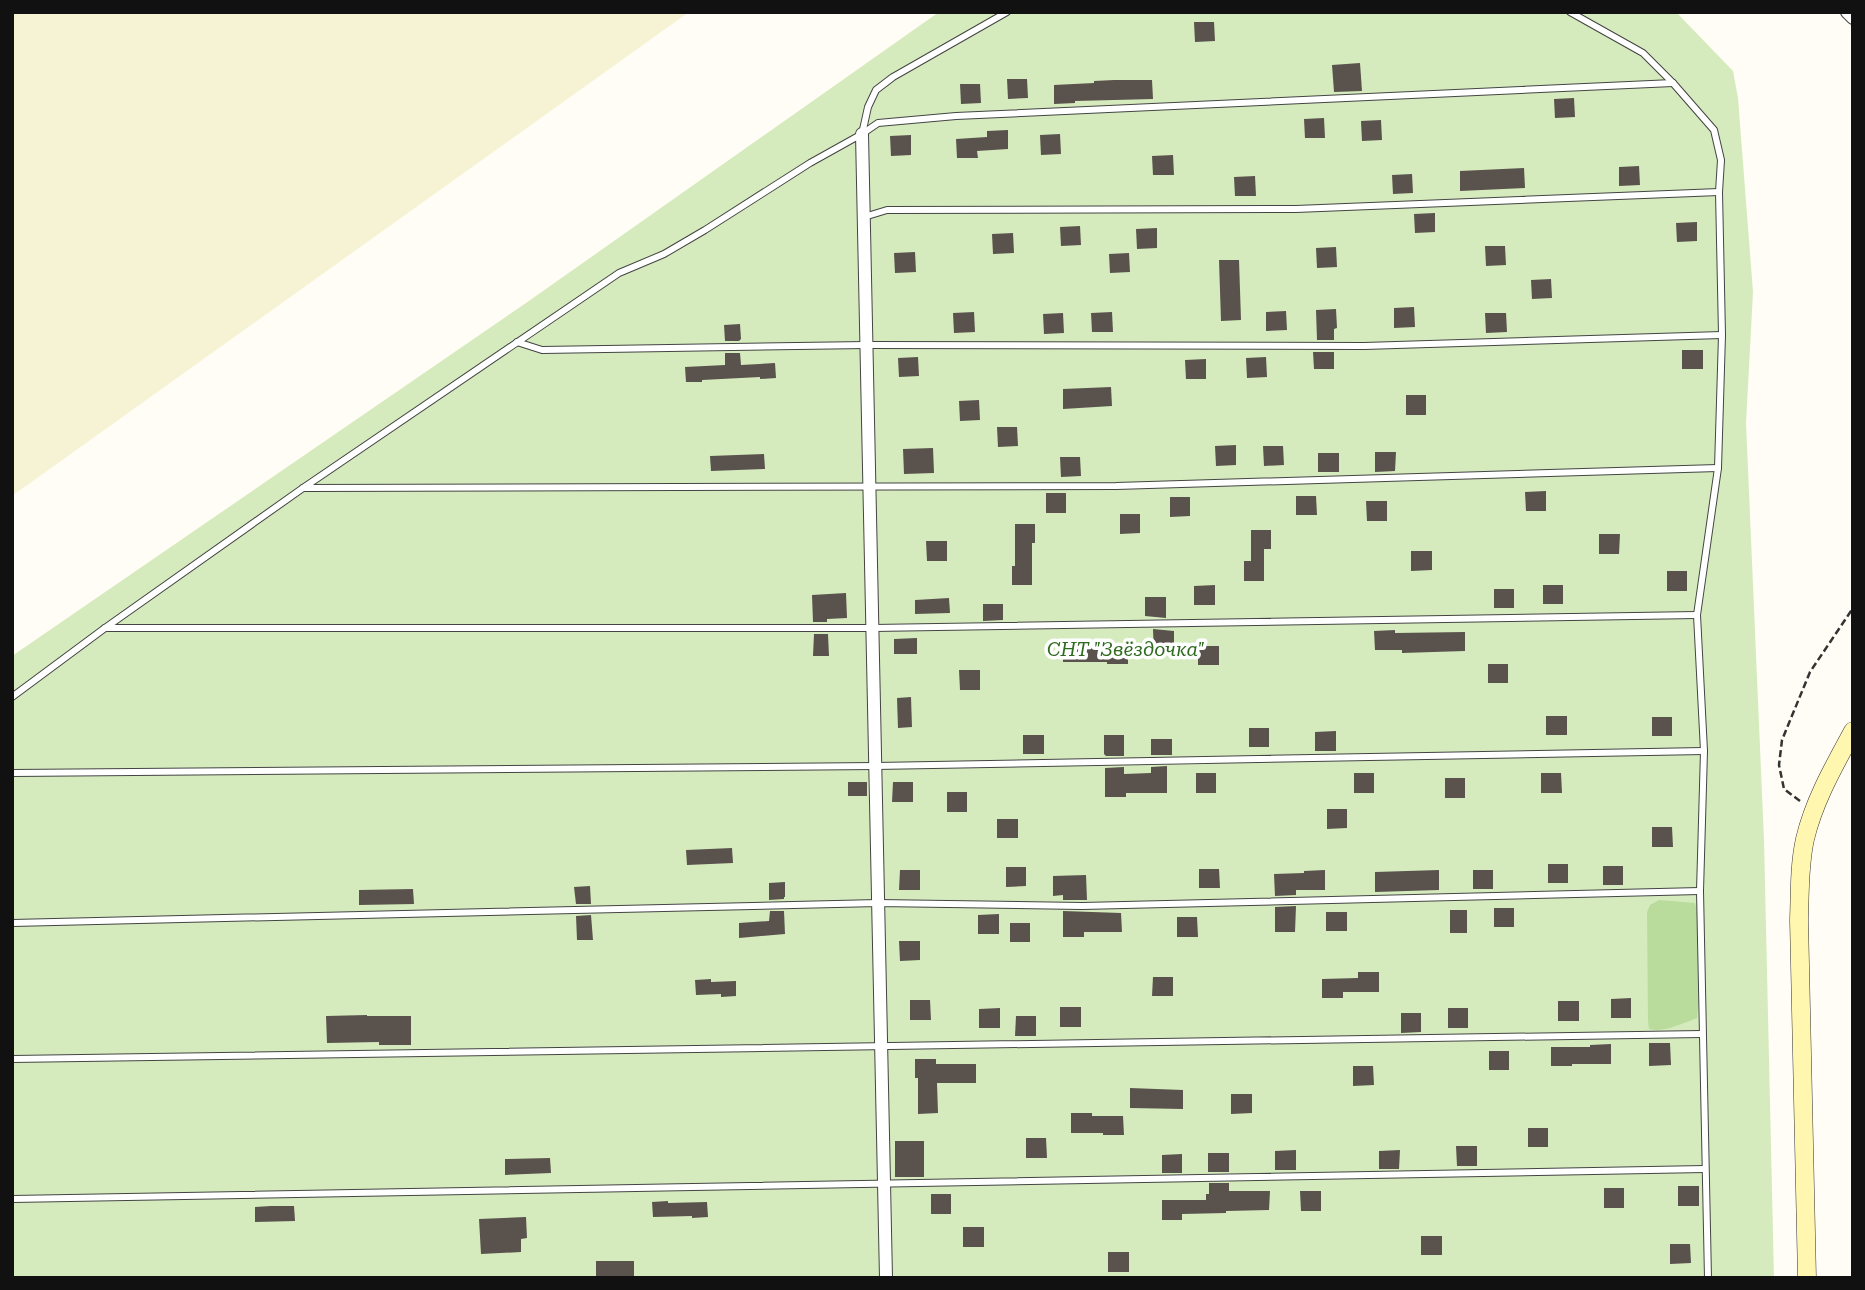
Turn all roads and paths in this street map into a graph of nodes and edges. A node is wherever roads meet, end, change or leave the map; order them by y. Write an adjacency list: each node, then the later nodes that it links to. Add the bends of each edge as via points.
1 (1007, 12): 6 (lane, via 876,90)
2 (1570, 12): 5 (lane, via 1643,53)
3 (1847, 12): 4 (street)
4 (1853, 18)
5 (1673, 83): 6 (lane, via 956,116 878,123); 7 (lane, via 1714,130 1721,160)
6 (862, 134): 8 (street); 10 (lane, via 674,248 619,273)
7 (1719, 192): 8 (lane, via 1296,209 887,210); 9 (lane)
8 (864, 217): 11 (street)
9 (1722, 335): 11 (lane, via 1364,346); 12 (lane)
10 (517, 342): 11 (lane, via 542,350); 14 (lane)
11 (866, 345): 13 (street)
12 (1718, 468): 13 (lane, via 1116,486); 16 (lane)
13 (870, 486): 14 (lane); 18 (street)
14 (303, 488): 17 (lane)
15 (1853, 608): 24 (path, via 1810,672 1782,740 1779,765 1784,789)
16 (1697, 615): 18 (lane); 21 (lane)
17 (105, 628): 18 (lane); 19 (lane)
18 (873, 628): 22 (street)
19 (12, 697)
20 (1853, 731): 24 (street)
21 (1704, 751): 22 (lane); 25 (lane)
22 (876, 766): 23 (lane); 26 (street)
23 (12, 773)
24 (1814, 810): 36 (street, via 1805,841 1799,920)
25 (1700, 891): 26 (lane, via 1082,906); 28 (lane)
26 (878, 903): 27 (lane); 29 (street)
27 (12, 923)
28 (1702, 1034): 29 (lane); 31 (lane)
29 (880, 1045): 30 (lane); 32 (street)
30 (12, 1059)
31 (1705, 1169): 32 (lane); 35 (lane)
32 (883, 1183): 33 (lane); 34 (street)
33 (12, 1199)
34 (886, 1278)
35 (1708, 1278)
36 (1807, 1278)

